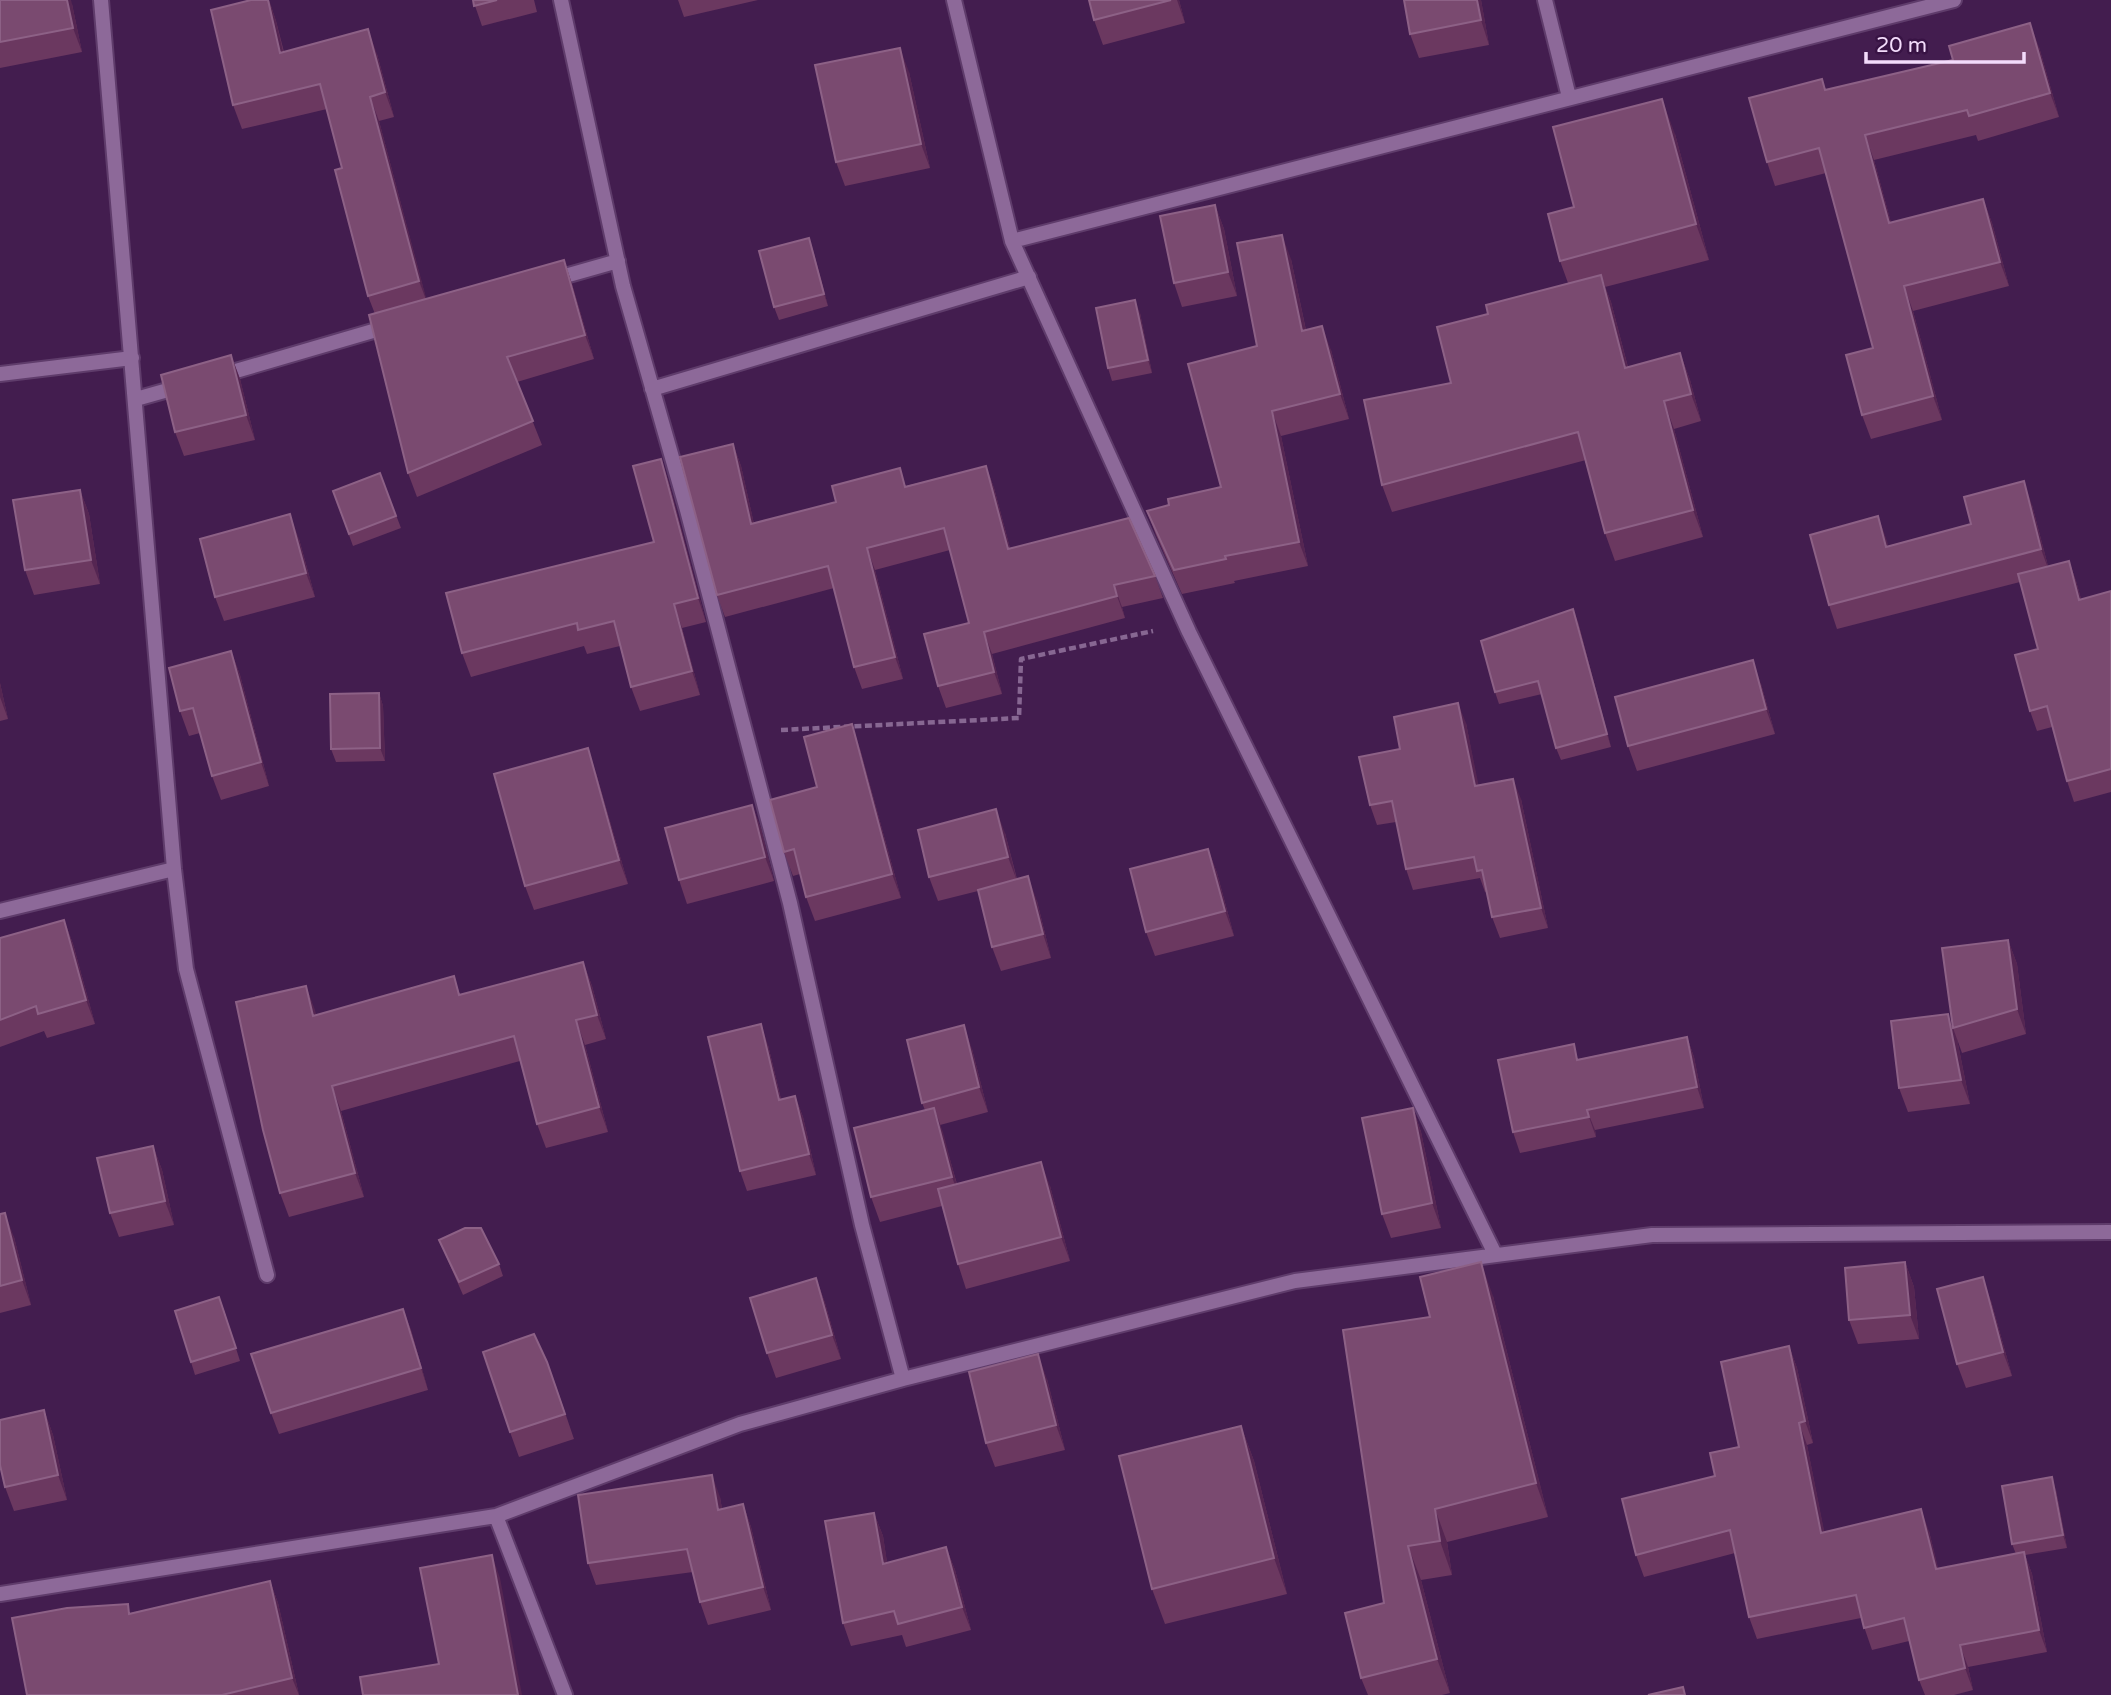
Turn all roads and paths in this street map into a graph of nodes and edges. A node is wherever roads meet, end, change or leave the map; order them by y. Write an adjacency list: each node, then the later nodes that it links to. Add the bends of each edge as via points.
1 (101, 0): 12 (street)
2 (561, 0): 8 (street)
3 (954, 0): 7 (street)
4 (1545, 0): 6 (street)
5 (1954, 0): 6 (street)
6 (1569, 97): 7 (street)
7 (1012, 241): 9 (street)
8 (618, 261): 10 (street); 14 (street)
9 (1029, 277): 14 (street); 16 (street)
10 (537, 284)
11 (404, 323): 15 (street)
12 (132, 358): 13 (street); 15 (street)
13 (0, 374)
14 (652, 389): 17 (street)
15 (136, 399): 18 (street)
16 (1186, 624): 17 (path, via 1021,659 1020,718); 22 (street)
17 (746, 732): 25 (street, via 790,903 862,1225)
18 (174, 869): 19 (street); 24 (street, via 186,969)
19 (0, 911)
20 (2111, 1231): 21 (street, via 1652,1235)
21 (1596, 1242): 22 (street); 23 (street)
22 (1495, 1254): 23 (street)
23 (1429, 1264): 25 (street, via 1295,1281)
24 (267, 1275)
25 (904, 1379): 26 (street, via 740,1424)
26 (496, 1516): 27 (street); 28 (street)
27 (0, 1594)
28 (565, 1695)

